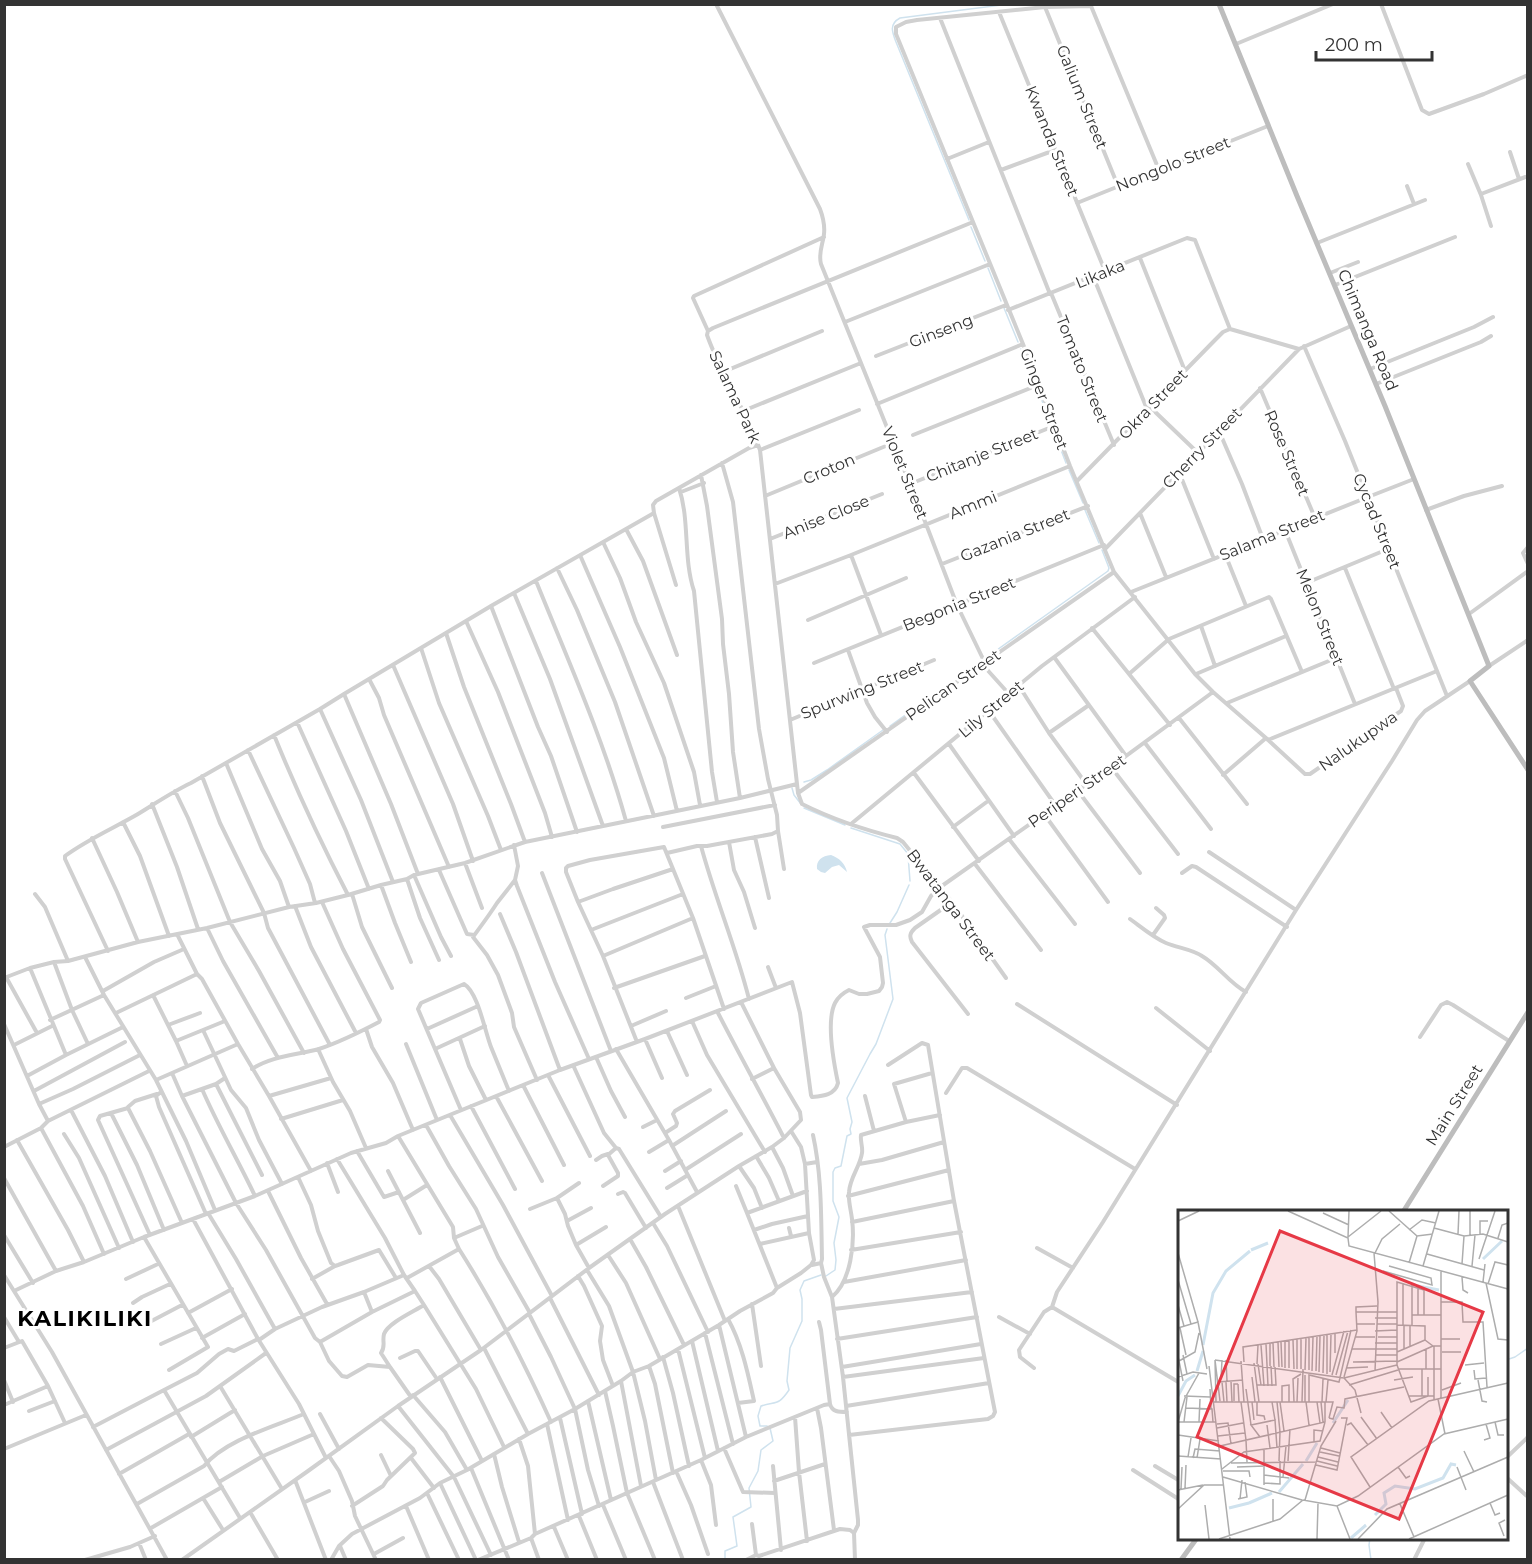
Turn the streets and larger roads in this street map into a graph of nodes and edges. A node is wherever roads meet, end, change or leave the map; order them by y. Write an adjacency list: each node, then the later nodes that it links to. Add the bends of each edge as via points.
1 (716, 4): 29 (street, Violet Street, via 820,208)
2 (1219, 4): 9 (street, Chimanga Road)
3 (1333, 4): 9 (street)
4 (1381, 4): 10 (street, via 1426,113)
5 (1091, 6): 6 (street, Ginger Street); 18 (street)
6 (1045, 7): 7 (street, Ginger Street); 21 (street, Galium Street)
7 (999, 12): 8 (street, Ginger Street); 13 (street, Kwanda Street)
8 (940, 18): 12 (street, Tomato Street); 15 (street, Ginger Street, via 906,22 896,30)
9 (1236, 44): 11 (street, Chimanga Road)
10 (1527, 75)
11 (1269, 126): 18 (street, Nongolo Street); 31 (street, Chimanga Road)
12 (989, 142): 15 (street); 17 (street, Tomato Street)
13 (1055, 150): 17 (street); 25 (street, Kwanda Street)
14 (1510, 152): 20 (street)
15 (947, 159): 27 (street, Ginger Street)
16 (1468, 164): 23 (street)
17 (1001, 170): 40 (street, Tomato Street)
18 (1159, 170): 21 (street, Nongolo Street)
19 (1527, 176): 20 (street)
20 (1519, 179): 23 (street)
21 (1118, 186): 25 (street, Nongolo Street)
22 (1407, 186): 26 (street)
23 (1481, 195): 28 (street)
24 (1425, 200): 26 (street)
25 (1077, 203): 35 (street, Kwanda Street)
26 (1414, 204): 31 (street)
27 (973, 222): 34 (street, Ginger Street); 38 (street, Salama Park)
28 (1491, 226)
29 (824, 237): 38 (street, Violet Street, via 819,258); 46 (street, via 694,296)
30 (1455, 237): 39 (street)
31 (1317, 243): 36 (street, Chimanga Road)
32 (1140, 258): 35 (street, Likaka); 45 (street, Likaka, via 1187,238 1195,240); 54 (street)
33 (1358, 262): 36 (street)
34 (990, 264): 41 (street, Ginger Street); 43 (street)
35 (1105, 272): 37 (street, Likaka)
36 (1330, 273): 39 (street, Chimanga Road)
37 (1093, 276): 40 (street, Likaka); 60 (street)
38 (828, 282): 43 (street, Violet Street); 46 (street, Salama Park)
39 (1335, 285): 44 (street, Chimanga Road)
40 (1051, 293): 41 (street, Likaka); 68 (street, Tomato Street)
41 (1007, 307): 49 (street, Ginger Street); 51 (street, Ginseng)
42 (1493, 317): 53 (street)
43 (845, 322): 52 (street, Violet Street)
44 (1351, 326): 50 (street); 53 (street, Chimanga Road)
45 (1230, 328): 50 (street); 54 (street, Okra Street)
46 (708, 331): 55 (street, Salama Park)
47 (822, 331): 55 (street)
48 (1491, 336): 56 (street)
49 (1023, 344): 57 (street, Ginger Street); 59 (street)
50 (1301, 347): 58 (street, Cherry Street); 83 (street, Cycad Street)
51 (876, 356)
52 (861, 363): 59 (street, Violet Street); 62 (street)
53 (1370, 369): 56 (street, Chimanga Road)
54 (1185, 371): 60 (street, Okra Street)
55 (723, 372): 62 (street, Salama Park)
56 (1376, 384): 75 (street, Chimanga Road)
57 (1038, 385): 63 (street, Ginger Street); 65 (street)
58 (1260, 388): 64 (street, Cherry Street); 88 (street, Rose Street)
59 (877, 404): 66 (street, Violet Street)
60 (1148, 408): 68 (street, Okra Street); 70 (street)
61 (858, 410): 69 (street)
62 (743, 411): 67 (street, Salama Park)
63 (1054, 426): 72 (street, Ginger Street); 78 (street, Chitanje Street)
64 (1219, 431): 70 (street, Cherry Street); 93 (street)
65 (913, 435)
66 (893, 443): 78 (street, Violet Street); 82 (street, Croton)
67 (758, 445): 69 (street, Salama Park); 71 (street)
68 (1114, 445): 76 (street, Okra Street)
69 (760, 450): 82 (street, Salama Park)
70 (1198, 453): 73 (street, Cherry Street)
71 (722, 463): 74 (street); 181 (street, via 733,502 759,729)
72 (1070, 466): 76 (street, Ginger Street); 89 (street, Ammi)
73 (1179, 472): 87 (street, Cherry Street); 101 (street)
74 (701, 475): 77 (street); 80 (street)
75 (1414, 479): 83 (street, Salama Street); 85 (street, Chimanga Road)
76 (1077, 481): 84 (street, Ginger Street)
77 (704, 483): 80 (street); 184 (street)
78 (910, 484): 89 (street, Violet Street)
79 (1502, 486): 85 (street)
80 (680, 490): 86 (street, via 656,501); 186 (street)
81 (882, 494): 92 (street, Anise Close)
82 (765, 496): 92 (street, Salama Park)
83 (1368, 497): 88 (street, Salama Street); 97 (street, Cycad Street)
84 (1088, 506): 95 (street, Ginger Street); 102 (street, Gazania Street)
85 (1426, 510): 121 (street, Chimanga Road)
86 (654, 513): 90 (street); 113 (street)
87 (1140, 513): 95 (street, Cherry Street); 108 (street)
88 (1315, 518): 91 (street, Salama Street)
89 (926, 524): 100 (street, Ammi); 102 (street, Violet Street)
90 (626, 529): 94 (street); 133 (street, via 643,561)
91 (1285, 530): 93 (street, Salama Street); 111 (street, Melon Street)
92 (770, 539): 112 (street, Salama Park)
93 (1263, 539): 98 (street, Salama Street)
94 (603, 542): 99 (street); 189 (street, via 664,683 694,772)
95 (1105, 547): 107 (street, Ginger Street); 118 (street, Begonia Street)
96 (1527, 547): 103 (street, via 1523,553)
97 (1389, 549): 104 (street); 142 (street, Cycad Street)
98 (1225, 554): 101 (street, Salama Street); 120 (street)
99 (580, 555): 105 (street); 192 (street, via 664,759)
100 (851, 555): 112 (street, Ammi); 116 (street)
101 (1214, 559): 108 (street, Salama Street)
102 (942, 564): 118 (street, Violet Street)
103 (1527, 564)
104 (1345, 567): 111 (street); 149 (street)
105 (557, 568): 110 (street); 194 (street, via 615,702)
106 (1527, 571): 121 (street)
107 (1114, 572): 114 (street, Ginger Street); 139 (street, Pelican Street)
108 (1166, 577): 114 (street, Salama Street)
109 (906, 578): 116 (street)
110 (536, 580): 115 (street); 195 (street, via 605,753)
111 (1306, 583): 135 (street, Melon Street)
112 (775, 584): 161 (street, Salama Park)
113 (676, 585)
114 (1131, 592): 117 (street, Ginger Street)
115 (513, 593): 119 (street); 197 (street, via 550,680)
116 (866, 595): 122 (street); 127 (street)
117 (1134, 597): 125 (street, Lily Street); 129 (street, Ginger Street)
118 (957, 605): 127 (street, Begonia Street); 139 (street, Violet Street)
119 (491, 606): 123 (street); 203 (street)
120 (1246, 606): 124 (street); 128 (street, via 1269,597)
121 (1469, 614): 141 (street, Chimanga Road)
122 (808, 620)
123 (466, 621): 126 (street); 205 (street, via 498,692)
124 (1201, 626): 129 (street); 140 (street)
125 (1092, 628): 134 (street, Lily Street); 144 (street)
126 (446, 633): 131 (street); 209 (street)
127 (881, 635): 132 (street, Begonia Street)
128 (1286, 636): 140 (street); 143 (street)
129 (1169, 639): 144 (street); 145 (street, Ginger Street)
130 (1527, 640): 141 (street)
131 (421, 648): 138 (street); 213 (street, via 439,703)
132 (848, 650): 137 (street, Begonia Street); 150 (street)
133 (677, 655)
134 (1054, 657): 148 (street, Lily Street); 157 (street)
135 (1336, 658): 143 (street); 156 (street, Melon Street)
136 (934, 660): 150 (street, Spurwing Street)
137 (814, 663)
138 (393, 664): 146 (street); 217 (street)
139 (984, 664): 153 (street, Violet Street); 164 (street, Pelican Street)
140 (1215, 666): 145 (street)
141 (1490, 666): 147 (street)
142 (1437, 671): 149 (street); 154 (street, Cycad Street)
143 (1302, 672): 155 (street)
144 (1129, 674): 163 (street)
145 (1195, 674): 151 (street, Ginger Street)
146 (369, 679): 152 (street); 220 (street)
147 (1470, 681): 154 (street); 174 (street)
148 (1019, 686): 153 (street, Lily Street); 165 (street)
149 (1395, 688): 156 (street); 167 (street, Nalukupwa, via 1403,706 1401,711 1310,774 1305,774)
150 (862, 690): 161 (street, Spurwing Street); 164 (street)
151 (1213, 692): 155 (street, Ginger Street); 160 (street, Periperi Street)
152 (344, 694): 158 (street); 227 (street, via 391,804)
153 (1009, 694): 159 (street, Lily Street)
154 (1447, 696): 247 (street, via 1417,720)
155 (1227, 703): 167 (street, Ginger Street)
156 (1355, 704): 167 (street)
157 (1089, 705): 165 (street); 171 (street)
158 (320, 710): 162 (street); 230 (street)
159 (989, 711): 169 (street, Lily Street); 191 (street)
160 (1179, 718): 163 (street, Periperi Street); 176 (street)
161 (790, 720): 178 (street, Salama Park)
162 (297, 722): 166 (street); 233 (street)
163 (1170, 725): 168 (street, Periperi Street)
164 (887, 732): 183 (street, Pelican Street)
165 (1049, 733): 179 (street)
166 (274, 735): 170 (street); 236 (street)
167 (1267, 739): 176 (street)
168 (1145, 743): 171 (street, Periperi Street); 201 (street)
169 (949, 744): 175 (street, Lily Street); 185 (street)
170 (248, 750): 172 (street); 242 (street)
171 (1126, 756): 173 (street, Periperi Street)
172 (226, 763): 177 (street); 244 (street)
173 (1111, 767): 179 (street, Periperi Street); 216 (street)
174 (1527, 770)
175 (914, 773): 198 (street, Lily Street); 200 (street)
176 (1223, 775): 188 (street)
177 (202, 776): 180 (street); 248 (street)
178 (797, 784): 181 (street); 183 (street)
179 (1087, 784): 182 (street, Periperi Street)
180 (175, 791): 187 (street); 252 (street)
181 (771, 791): 184 (street); 190 (street)
182 (1078, 791): 191 (street, Periperi Street); 225 (street)
183 (798, 793): 198 (street, Bwatanga Street, via 802,804)
184 (740, 798): 186 (street)
185 (989, 801): 200 (street); 204 (street)
186 (717, 802): 189 (street)
187 (152, 804): 196 (street); 255 (street)
188 (1246, 804)
189 (700, 805): 192 (street)
190 (775, 805): 199 (street); 202 (street)
191 (1056, 806): 193 (street, Periperi Street)
192 (677, 811): 194 (street)
193 (1044, 814): 204 (street, Periperi Street); 241 (street)
194 (654, 816): 195 (street)
195 (626, 821): 197 (street)
196 (123, 822): 207 (street); 262 (street, via 140,856)
197 (603, 825): 203 (street)
198 (851, 825): 232 (street, Bwatanga Street, via 903,842)
199 (663, 827)
200 (953, 827): 218 (street)
201 (1211, 829)
202 (778, 831): 206 (street); 222 (street)
203 (577, 832): 205 (street)
204 (1014, 836): 208 (street, Periperi Street)
205 (552, 837): 209 (street)
206 (755, 837): 210 (street); 237 (street)
207 (92, 838): 263 (street); 266 (street, via 65,859)
208 (1009, 839): 218 (street, Periperi Street); 253 (street)
209 (525, 842): 211 (street)
210 (729, 842): 212 (street); 257 (street, via 734,870)
211 (514, 845): 213 (street); 229 (street)
212 (700, 846): 215 (street); 288 (street)
213 (501, 850): 217 (street)
214 (1209, 852): 247 (street)
215 (667, 853): 221 (street); 239 (street, via 662,847 568,866 566,872)
216 (1178, 854)
217 (473, 861): 219 (street)
218 (977, 862): 232 (street, Periperi Street); 265 (street)
219 (465, 863): 220 (street); 245 (street)
220 (449, 867): 223 (street)
221 (673, 869): 235 (street); 239 (street)
222 (784, 869)
223 (439, 870): 227 (street); 260 (street, via 467,934)
224 (542, 873): 330 (street)
225 (1140, 873)
226 (1182, 873): 254 (street, via 1196,867)
227 (416, 875): 228 (street); 267 (street)
228 (407, 879): 230 (street); 271 (street)
229 (516, 880): 260 (street); 338 (street)
230 (393, 882): 231 (street)
231 (381, 885): 233 (street); 274 (street)
232 (939, 888): 240 (street, Bwatanga Street); 283 (street, via 922,912 910,920 864,927 880,957 883,983 879,991 859,994 849,990 835,1002 831,1045 838,1083 831,1093 812,1097 794,984)
233 (369, 889): 236 (street)
234 (35, 894): 272 (street, via 45,907)
235 (683, 894): 250 (street); 258 (street)
236 (350, 895): 238 (street); 281 (street)
237 (769, 898)
238 (322, 902): 242 (street); 310 (street, via 380,1018)
239 (578, 902): 258 (street)
240 (952, 902): 279 (street, Bwatanga Street); 300 (street, via 915,928 910,937)
241 (1108, 902)
242 (316, 903): 243 (street)
243 (295, 906): 244 (street); 315 (street)
244 (289, 907): 248 (street)
245 (482, 908)
246 (1156, 908): 261 (street, via 1165,918)
247 (1296, 910): 254 (street)
248 (264, 913): 252 (street); 327 (street, via 268,928)
249 (500, 914): 344 (street)
250 (693, 918): 268 (street); 269 (street)
251 (1130, 919): 261 (street)
252 (230, 922): 256 (street); 332 (street)
253 (1075, 924)
254 (1287, 927): 284 (street)
255 (198, 928): 256 (street); 259 (street)
256 (207, 928): 337 (street)
257 (755, 928)
258 (591, 930): 268 (street)
259 (177, 934): 262 (street); 264 (street)
260 (474, 935): 356 (street, via 498,975 514,1027)
261 (1153, 935): 284 (street, via 1199,954)
262 (169, 936): 263 (street)
263 (138, 942): 266 (street)
264 (184, 949): 277 (street); 285 (street)
265 (1041, 950)
266 (108, 951): 270 (street)
267 (451, 956)
268 (603, 956): 282 (street)
269 (705, 956): 280 (street); 282 (street)
270 (85, 957): 272 (street); 285 (street)
271 (439, 960)
272 (68, 961): 273 (street)
273 (54, 962): 276 (street); 294 (street)
274 (411, 962)
275 (768, 967): 283 (street)
276 (30, 968): 278 (street); 301 (street)
277 (197, 974): 286 (street); 302 (street)
278 (5, 978): 314 (street)
279 (1006, 978)
280 (716, 986): 287 (street); 293 (street)
281 (392, 988)
282 (614, 988): 308 (street)
283 (776, 988): 288 (street)
284 (1246, 992): 331 (street)
285 (103, 993): 294 (street); 298 (street)
286 (153, 995): 298 (street); 306 (street)
287 (686, 998)
288 (749, 999): 289 (street)
289 (741, 1002): 293 (street); 342 (street)
290 (1017, 1004): 374 (street)
291 (478, 1006): 307 (street); 311 (street); 311 (street, via 466,984 442,993 418,1005)
292 (1155, 1008): 331 (street)
293 (724, 1009): 296 (street)
294 (72, 1010): 301 (street); 323 (street)
295 (666, 1011): 308 (street)
296 (717, 1011): 303 (street); 354 (street)
297 (1527, 1012): 320 (street, Main Street)
298 (116, 1013): 309 (street)
299 (200, 1013): 306 (street)
300 (968, 1014)
301 (50, 1020): 305 (street)
302 (225, 1021): 312 (street); 324 (street)
303 (692, 1021): 313 (street); 411 (street, via 707,1055)
304 (4, 1024): 326 (street)
305 (52, 1026): 314 (street); 334 (street)
306 (168, 1026): 319 (street)
307 (485, 1026): 317 (street); 364 (street)
308 (631, 1026): 322 (street)
309 (123, 1027): 323 (street); 335 (street)
310 (366, 1029): 315 (street); 392 (street)
311 (427, 1029): 329 (street)
312 (202, 1030): 319 (street); 333 (street)
313 (667, 1031): 318 (street); 349 (street)
314 (37, 1033): 326 (street)
315 (356, 1033): 327 (street)
316 (1420, 1037): 320 (street, via 1447,1002)
317 (460, 1038): 329 (street); 372 (street)
318 (645, 1039): 322 (street); 353 (street)
319 (176, 1041): 341 (street)
320 (1509, 1041): 461 (street, Main Street)
321 (125, 1042): 363 (street)
322 (637, 1042): 330 (street)
323 (88, 1044): 334 (street)
324 (237, 1044): 333 (street); 343 (street)
325 (406, 1044): 385 (street)
326 (14, 1045): 350 (street)
327 (330, 1045): 328 (street)
328 (318, 1049): 332 (street); 352 (street)
329 (435, 1049): 378 (street)
330 (614, 1050): 336 (street); 386 (street)
331 (1210, 1051): 374 (street)
332 (304, 1053): 337 (street)
333 (214, 1054): 341 (street); 351 (street)
334 (66, 1055): 350 (street)
335 (140, 1055): 345 (street); 373 (street)
336 (596, 1057): 338 (street); 383 (street)
337 (278, 1058): 343 (street)
338 (589, 1059): 339 (street)
339 (573, 1065): 344 (street); 408 (street, via 604,1133)
340 (888, 1065): 347 (street, via 925,1043)
341 (187, 1066): 346 (street)
342 (774, 1068): 354 (street); 393 (street, via 800,1112 801,1120)
343 (252, 1069): 368 (street)
344 (560, 1070): 348 (street)
345 (149, 1071): 355 (street); 377 (street)
346 (172, 1073): 355 (street); 367 (street)
347 (932, 1073): 382 (street); 388 (street, via 894,1084)
348 (548, 1075): 356 (street); 413 (street)
349 (687, 1075)
350 (27, 1076): 363 (street)
351 (225, 1078): 358 (street); 436 (street, via 246,1108)
352 (331, 1078): 368 (street); 371 (street)
353 (663, 1078)
354 (752, 1079): 400 (street)
355 (156, 1080): 365 (street)
356 (537, 1080): 359 (street)
357 (4, 1083): 360 (street)
358 (216, 1084): 361 (street); 430 (street)
359 (523, 1085): 364 (street); 422 (street)
360 (4, 1088)
361 (202, 1089): 367 (street); 448 (street)
362 (710, 1090): 395 (street, via 675,1112 676,1126)
363 (34, 1091): 373 (street)
364 (509, 1091): 369 (street)
365 (159, 1093): 376 (street); 460 (street, via 186,1142); 463 (street, via 158,1103)
366 (946, 1093): 424 (street, via 962,1068 967,1068)
367 (182, 1096): 455 (street)
368 (269, 1096): 384 (street)
369 (496, 1096): 372 (street); 434 (street)
370 (865, 1096): 394 (street)
371 (343, 1100): 384 (street); 407 (street)
372 (486, 1100): 375 (street)
373 (39, 1104): 387 (street)
374 (1177, 1105): 424 (street)
375 (471, 1106): 378 (street); 441 (street)
376 (128, 1107): 380 (street); 469 (street)
377 (71, 1110): 387 (street); 486 (street)
378 (461, 1110): 381 (street)
379 (726, 1111): 405 (street)
380 (111, 1113): 475 (street); 481 (street, via 98,1120)
381 (450, 1115): 385 (street); 522 (street)
382 (940, 1115): 388 (street); 403 (street)
383 (625, 1117)
384 (282, 1119): 427 (street)
385 (437, 1120): 389 (street)
386 (657, 1120): 390 (street); 395 (street)
387 (48, 1121): 391 (street)
388 (906, 1122): 394 (street)
389 (426, 1125): 392 (street); 471 (street)
390 (643, 1127)
391 (41, 1128): 401 (street); 495 (street)
392 (413, 1130): 399 (street)
393 (791, 1131): 400 (street); 420 (street)
394 (874, 1131): 421 (street, via 860,1137)
395 (665, 1133): 402 (street)
396 (64, 1134): 490 (street, via 83,1166)
397 (741, 1134): 425 (street)
398 (813, 1135): 418 (street)
399 (398, 1136): 407 (street); 437 (street)
400 (784, 1138): 406 (street)
401 (17, 1140): 404 (street); 498 (street)
402 (669, 1140): 405 (street); 410 (street)
403 (944, 1142): 421 (street); 426 (street)
404 (4, 1146)
405 (672, 1146): 417 (street)
406 (772, 1147): 411 (street); 449 (street)
407 (366, 1148): 409 (street)
408 (616, 1148): 412 (street); 465 (street)
409 (357, 1151): 415 (street); 445 (street, via 384,1197)
410 (649, 1152)
411 (765, 1152): 414 (street)
412 (608, 1154): 416 (street); 438 (street, via 618,1174)
413 (590, 1156)
414 (756, 1156): 423 (street); 453 (street)
415 (337, 1159): 419 (street); 489 (street)
416 (596, 1160)
417 (681, 1161): 425 (street); 429 (street)
418 (818, 1162): 420 (street); 499 (street, via 823,1223)
419 (327, 1163): 427 (street); 444 (street)
420 (805, 1164): 443 (street)
421 (859, 1164): 450 (street)
422 (564, 1165)
423 (739, 1166): 446 (street); 458 (street)
424 (1136, 1169): 504 (street)
425 (685, 1170): 431 (street)
426 (949, 1170): 450 (street); 454 (street)
427 (311, 1171): 432 (street)
428 (388, 1171): 445 (street)
429 (665, 1171)
430 (262, 1175)
431 (688, 1175): 440 (street); 446 (street)
432 (298, 1177): 436 (street); 502 (street, via 330,1262)
433 (4, 1178): 506 (street)
434 (542, 1181)
435 (579, 1183): 451 (street)
436 (282, 1184): 442 (street)
437 (427, 1185): 452 (street); 484 (street, via 453,1227)
438 (603, 1186)
439 (736, 1186): 462 (street)
440 (667, 1188)
441 (515, 1189)
442 (268, 1191): 448 (street); 512 (street)
443 (807, 1191): 449 (street); 464 (street)
444 (338, 1192)
445 (399, 1192): 452 (street)
446 (697, 1192): 456 (street)
447 (618, 1194): 473 (street, via 625,1193)
448 (255, 1196): 455 (street)
449 (793, 1196): 453 (street)
450 (848, 1196): 468 (street)
451 (557, 1198): 459 (street); 467 (street)
452 (403, 1200): 478 (street)
453 (779, 1201): 458 (street)
454 (954, 1201): 468 (street); 477 (street)
455 (236, 1203): 460 (street); 535 (street)
456 (678, 1206): 465 (street); 539 (street)
457 (591, 1208): 467 (street)
458 (762, 1208): 462 (street)
459 (530, 1209)
460 (215, 1210): 463 (street)
461 (1404, 1210)
462 (747, 1212): 476 (street)
463 (207, 1214): 466 (street); 544 (street)
464 (808, 1216): 476 (street); 479 (street)
465 (661, 1217): 470 (street)
466 (193, 1219): 469 (street); 516 (street)
467 (567, 1221): 488 (street)
468 (852, 1222): 494 (street)
469 (182, 1223): 475 (street)
470 (653, 1223): 473 (street); 546 (street)
471 (482, 1226): 484 (street); 534 (street)
472 (606, 1227): 488 (street)
473 (646, 1228): 485 (street)
474 (789, 1228): 482 (street)
475 (164, 1230): 481 (street)
476 (754, 1230): 487 (street)
477 (961, 1232): 494 (street); 497 (street)
478 (420, 1233)
479 (809, 1233): 482 (street); 501 (street, via 814,1260)
480 (4, 1235): 514 (street)
481 (150, 1235): 483 (street)
482 (791, 1236): 487 (street)
483 (144, 1237): 486 (street); 500 (street)
484 (454, 1238): 492 (street)
485 (630, 1239): 496 (street); 556 (street)
486 (133, 1242): 490 (street)
487 (760, 1244): 517 (street)
488 (576, 1245): 505 (street)
489 (388, 1246): 493 (street); 509 (street)
490 (119, 1248): 495 (street)
491 (1037, 1248): 504 (street)
492 (459, 1249): 503 (street); 545 (street)
493 (379, 1250): 502 (street); 510 (street)
494 (851, 1250): 513 (street)
495 (104, 1254): 498 (street)
496 (608, 1255): 505 (street); 562 (street)
497 (966, 1260): 513 (street); 521 (street)
498 (84, 1262): 506 (street)
499 (821, 1263): 501 (street); 523 (street)
500 (158, 1264): 511 (street); 515 (street)
501 (811, 1265): 517 (street)
502 (335, 1266): 512 (street)
503 (429, 1266): 509 (street); 558 (street)
504 (1073, 1268): 529 (street)
505 (588, 1269): 508 (street); 571 (street, via 609,1306)
506 (56, 1271): 514 (street)
507 (4, 1275): 518 (street)
508 (578, 1276): 522 (street); 580 (street, via 602,1326 603,1360)
509 (405, 1277): 510 (street); 519 (street)
510 (396, 1278): 520 (street)
511 (126, 1279)
512 (312, 1279): 527 (street)
513 (844, 1282): 523 (street)
514 (33, 1283): 518 (street)
515 (170, 1284): 524 (street); 526 (street)
516 (232, 1288): 532 (street); 533 (street)
517 (777, 1288): 525 (street)
518 (14, 1291): 601 (street)
519 (415, 1291): 528 (street); 531 (street)
520 (364, 1292): 527 (street); 531 (street)
521 (972, 1292): 530 (street); 537 (street)
522 (551, 1297): 534 (street); 583 (street)
523 (832, 1297): 530 (street)
524 (133, 1302)
525 (752, 1304): 539 (street); 566 (street)
526 (182, 1305): 532 (street); 542 (street)
527 (327, 1305): 535 (street)
528 (424, 1305): 564 (street); 568 (street, via 390,1325 384,1333 381,1353)
529 (1052, 1307): 547 (street, via 1044,1312); 576 (street)
530 (834, 1309): 549 (street)
531 (372, 1312): 553 (street)
532 (188, 1313): 543 (street)
533 (245, 1314): 548 (street); 550 (street)
534 (529, 1314): 545 (street); 594 (street)
535 (303, 1316): 544 (street); 553 (street)
536 (4, 1317): 552 (street)
537 (976, 1317): 549 (street); 555 (street)
538 (999, 1317): 547 (street)
539 (726, 1320): 541 (street); 588 (street, via 744,1357 754,1401)
540 (819, 1322): 589 (street)
541 (719, 1325): 546 (street); 588 (street)
542 (142, 1326)
543 (196, 1328): 548 (street); 554 (street)
544 (275, 1329): 550 (street)
545 (506, 1332): 558 (street); 606 (street)
546 (706, 1333): 551 (street); 616 (street)
547 (1030, 1334): 569 (street, via 1018,1353)
548 (202, 1338): 570 (street, via 207,1348)
549 (837, 1339): 567 (street)
550 (258, 1340): 560 (street); 581 (street, via 234,1351 228,1349 197,1373)
551 (692, 1341): 556 (street); 622 (street)
552 (19, 1342): 557 (street); 578 (street, via 22,1341)
553 (320, 1342): 568 (street, via 329,1361 345,1377 368,1365)
554 (161, 1344)
555 (981, 1344): 563 (street); 567 (street)
556 (684, 1345): 559 (street)
557 (4, 1348)
558 (482, 1349): 564 (street); 610 (street)
559 (678, 1349): 562 (street); 629 (street)
560 (266, 1353): 579 (street); 599 (street)
561 (400, 1358): 573 (street, via 418,1352)
562 (662, 1358): 565 (street); 633 (street)
563 (984, 1358): 572 (street); 577 (street)
564 (460, 1364): 573 (street); 617 (street, via 482,1399)
565 (649, 1366): 571 (street); 638 (street)
566 (761, 1366)
567 (842, 1366): 572 (street)
568 (390, 1367): 584 (street)
569 (1034, 1368)
570 (169, 1370)
571 (633, 1372): 575 (street); 646 (street)
572 (843, 1377): 592 (street)
573 (438, 1378): 584 (street); 630 (street)
574 (4, 1380): 587 (street)
575 (621, 1382): 580 (street); 650 (street)
576 (1178, 1382)
577 (989, 1383): 592 (street); 612 (street, via 995,1412 988,1419)
578 (48, 1386): 585 (street); 587 (street)
579 (220, 1386): 595 (street); 598 (street)
580 (613, 1386): 582 (street)
581 (164, 1390): 598 (street); 607 (street)
582 (605, 1391): 583 (street); 656 (street)
583 (599, 1395): 586 (street)
584 (412, 1396): 591 (street); 636 (street, via 445,1432)
585 (55, 1401): 596 (street); 605 (street)
586 (588, 1401): 594 (street); 661 (street)
587 (13, 1402): 590 (street)
588 (738, 1403): 613 (street)
589 (830, 1404): 593 (street); 597 (street, via 835,1411)
590 (4, 1405)
591 (398, 1406): 603 (street); 642 (street)
592 (846, 1406): 597 (street)
593 (817, 1408): 602 (street); 632 (street)
594 (575, 1409): 604 (street); 666 (street, via 588,1470)
595 (235, 1410): 608 (street); 611 (street)
596 (29, 1411)
597 (847, 1412): 612 (street)
598 (177, 1413): 611 (street); 621 (street)
599 (304, 1414): 608 (street); 609 (street)
600 (320, 1414): 620 (street)
601 (86, 1415): 605 (street); 607 (street)
602 (795, 1417): 613 (street); 639 (street)
603 (381, 1418): 620 (street); 628 (street, via 414,1451)
604 (560, 1418): 606 (street); 668 (street)
605 (65, 1423): 619 (street)
606 (549, 1423): 610 (street); 670 (street)
607 (93, 1426): 621 (street)
608 (250, 1434): 625 (street); 631 (street)
609 (314, 1434): 625 (street); 627 (street)
610 (528, 1434): 615 (street)
611 (190, 1435): 631 (street); 640 (street)
612 (849, 1435): 678 (street, via 858,1520)
613 (746, 1437): 616 (street)
614 (1527, 1437): 626 (street)
615 (519, 1439): 617 (street); 679 (street, via 528,1466)
616 (733, 1444): 618 (street)
617 (504, 1448): 623 (street)
618 (724, 1448): 622 (street); 657 (street, via 743,1492)
619 (4, 1449)
620 (339, 1449): 627 (street)
621 (106, 1450): 640 (street)
622 (718, 1451): 629 (street)
623 (494, 1454): 630 (street); 686 (street)
624 (381, 1455): 641 (street)
625 (263, 1456): 648 (street); 653 (street)
626 (1508, 1456)
627 (328, 1457): 644 (street); 664 (street, via 339,1471)
628 (411, 1457): 641 (street); 652 (street)
629 (703, 1459): 633 (street); 672 (street)
630 (482, 1461): 636 (street)
631 (207, 1462): 648 (street); 663 (street)
632 (825, 1464): 639 (street); 677 (street)
633 (689, 1466): 638 (street)
634 (772, 1466): 647 (street)
635 (1155, 1466): 645 (street)
636 (469, 1469): 642 (street); 689 (street)
637 (1133, 1470): 660 (street)
638 (674, 1472): 646 (street); 692 (street, via 691,1505)
639 (799, 1472): 647 (street); 685 (street)
640 (119, 1474): 663 (street)
641 (392, 1476): 664 (street)
642 (454, 1477): 649 (street); 693 (street)
643 (1508, 1479): 659 (street)
644 (295, 1480): 653 (street); 662 (street)
645 (1178, 1480)
646 (654, 1481): 650 (street); 713 (street)
647 (774, 1481): 657 (street)
648 (219, 1482): 651 (street)
649 (440, 1484): 652 (street); 706 (street)
650 (642, 1486): 656 (street)
651 (222, 1487): 658 (street); 669 (street)
652 (434, 1488): 655 (street)
653 (282, 1489): 667 (street)
654 (329, 1491): 662 (street)
655 (427, 1492): 665 (street); 705 (street)
656 (627, 1493): 661 (street); 712 (street)
657 (775, 1493): 690 (street)
658 (203, 1497): 674 (street); 676 (street)
659 (1527, 1497)
660 (1178, 1499)
661 (611, 1500): 666 (street)
662 (304, 1502): 696 (street)
663 (137, 1504): 674 (street)
664 (352, 1506): 675 (street)
665 (406, 1506): 675 (street); 704 (street)
666 (601, 1506): 668 (street); 711 (street)
667 (250, 1512): 669 (street); 700 (street)
668 (580, 1515): 670 (street); 710 (street)
669 (240, 1518): 676 (street)
670 (568, 1521): 673 (street)
671 (752, 1524): 694 (street)
672 (716, 1525)
673 (554, 1527): 679 (street); 709 (street)
674 (151, 1528): 680 (street)
675 (361, 1529): 688 (street); 691 (street)
676 (223, 1530): 699 (street)
677 (834, 1530): 678 (street); 685 (street)
678 (854, 1533): 715 (street)
679 (535, 1534): 682 (street)
680 (155, 1536): 687 (street); 698 (street)
681 (403, 1538): 691 (street)
682 (531, 1538): 686 (street); 708 (street)
683 (1196, 1540): 716 (street)
684 (1424, 1540): 717 (street)
685 (807, 1541): 690 (street)
686 (519, 1542): 689 (street)
687 (139, 1543): 695 (street); 697 (street)
688 (339, 1545): 701 (street); 702 (street)
689 (505, 1549): 693 (street); 707 (street)
690 (781, 1550): 694 (street)
691 (374, 1554): 703 (street)
692 (708, 1554)
693 (491, 1555): 706 (street)
694 (756, 1555): 714 (street)
695 (88, 1559)
696 (325, 1559)
697 (146, 1560)
698 (167, 1560)
699 (182, 1560)
700 (278, 1560)
701 (332, 1560)
702 (346, 1560)
703 (376, 1560)
704 (429, 1560)
705 (459, 1560)
706 (477, 1560)
707 (510, 1560)
708 (539, 1560)
709 (568, 1560)
710 (597, 1560)
711 (626, 1560)
712 (655, 1560)
713 (683, 1560)
714 (746, 1560)
715 (855, 1560)
716 (1181, 1560)
717 (1414, 1560)

